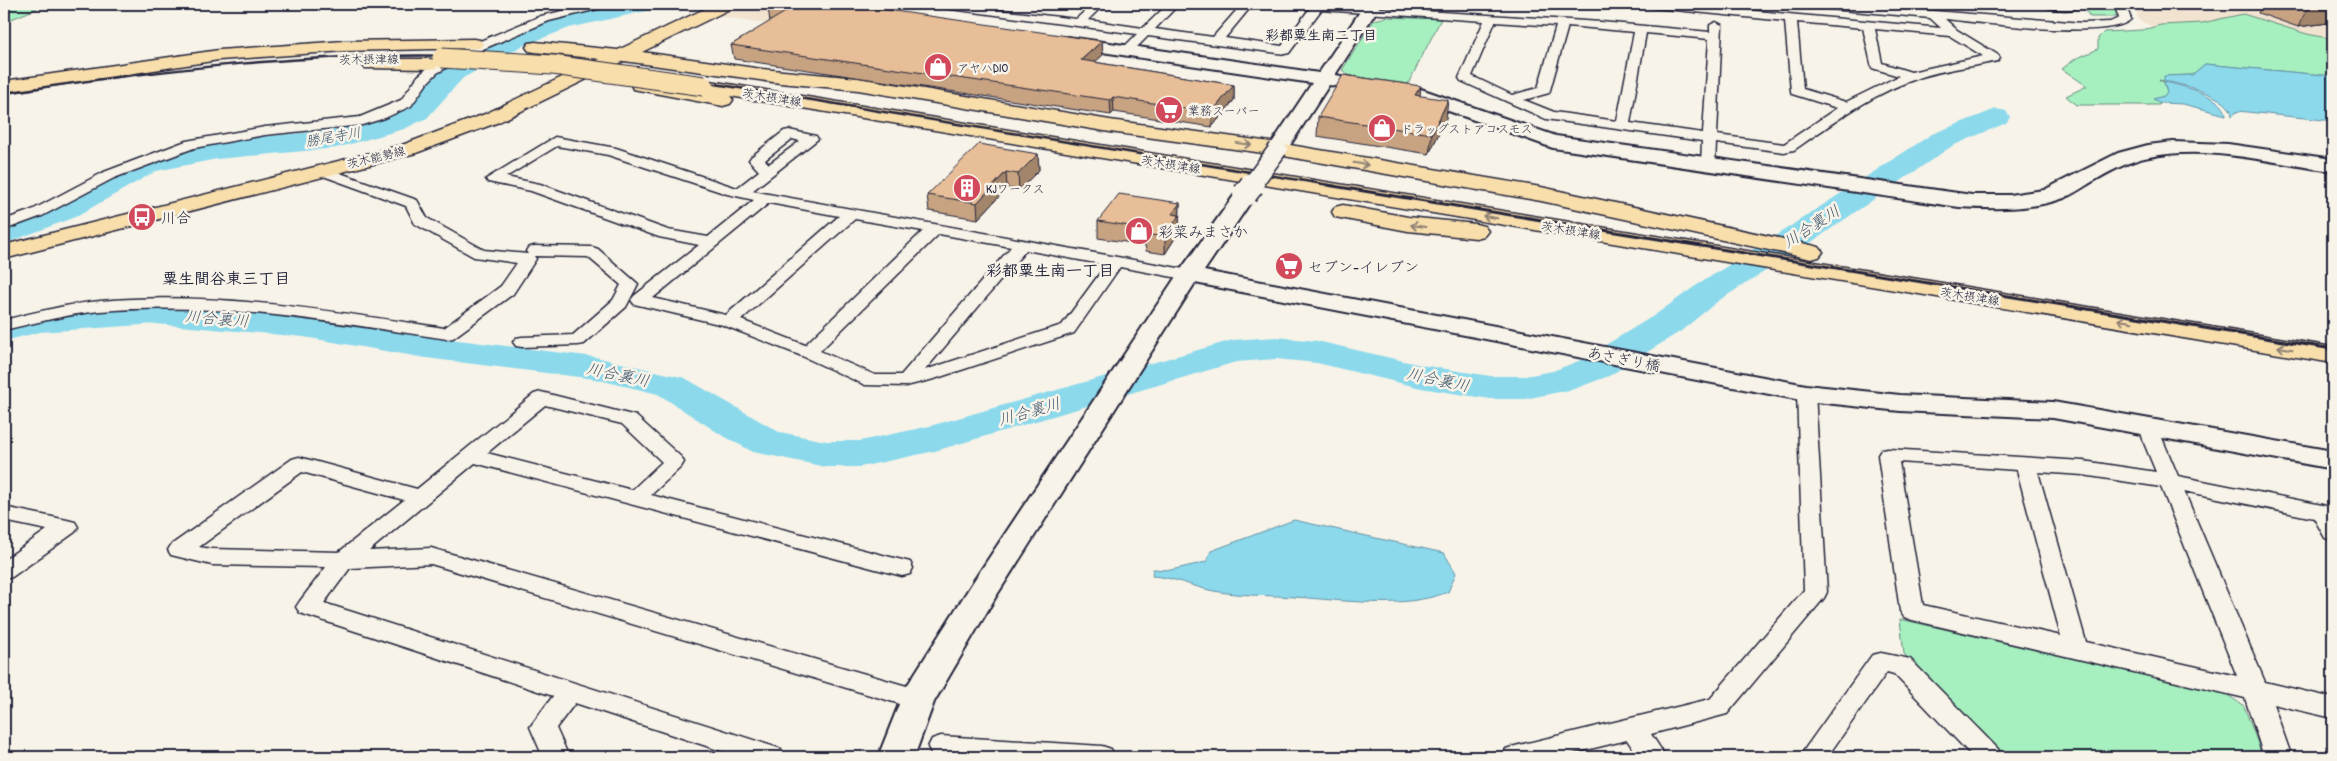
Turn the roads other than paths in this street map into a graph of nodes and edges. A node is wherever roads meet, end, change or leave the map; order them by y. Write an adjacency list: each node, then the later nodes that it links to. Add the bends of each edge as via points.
1 (606, 4): 60 (street, via 544,18 492,40 433,70 406,103 380,115 347,123 265,131 191,144 109,175 37,213)
2 (728, 4): 33 (main road, 茨木能勢線)
3 (954, 4): 18 (street, via 951,6)
4 (1024, 4): 18 (street)
5 (1099, 4): 22 (street)
6 (1174, 4): 26 (street)
7 (1248, 4): 30 (street)
8 (1645, 4): 17 (street)
9 (1808, 4): 14 (street)
10 (2048, 4): 11 (street, via 2074,6)
11 (2072, 4)
12 (2120, 4): 19 (street, via 2125,19 2112,25 2083,26)
13 (1318, 5): 15 (street); 30 (street, via 1285,50)
14 (1862, 6): 19 (street)
15 (1371, 8): 16 (street); 42 (street)
16 (1421, 9): 21 (street)
17 (1717, 11): 20 (street); 28 (street)
18 (1012, 14): 22 (street)
19 (1933, 14): 27 (street)
20 (1791, 18): 24 (street); 46 (street, via 1798,91)
21 (1490, 19): 23 (street); 45 (street, via 1465,78)
22 (1078, 23): 26 (street)
23 (1563, 23): 25 (street); 45 (street, via 1544,90)
24 (1868, 25): 27 (street); 40 (street, via 1876,65)
25 (1642, 28): 28 (street); 48 (street)
26 (1146, 32): 30 (street); 32 (street)
27 (1953, 33): 40 (street, via 1994,58)
28 (1715, 36): 49 (street)
29 (1050, 40): 32 (street)
30 (1216, 41)
31 (467, 47): 33 (main road, via 535,47); 43 (main road, 茨木摂津線, via 560,56); 44 (main road, 茨木摂津線, via 306,54 162,68); 44 (main road, via 307,48 178,61)
32 (1127, 50): 42 (street)
33 (625, 55): 39 (main road); 41 (main road, 茨木能勢線)
34 (436, 61): 35 (main road); 41 (main road); 43 (main road, 茨木摂津線, bridge, via 553,65); 44 (main road, 茨木摂津線, via 362,59 258,64)
35 (357, 64)
36 (310, 66): 37 (main road)
37 (242, 71)
38 (221, 73): 44 (main road)
39 (763, 74): 50 (main road, one-way to 50, via 858,84 1110,126); 55 (main road, via 1323,172)
40 (1911, 76): 46 (street)
41 (578, 77): 47 (main road); 53 (main road, 茨木能勢線, via 492,118 421,145)
42 (1323, 78): 50 (street); 51 (street, via 1412,92 1553,142)
43 (711, 82): 55 (main road, 茨木摂津線)
44 (5, 92)
45 (1511, 99): 48 (street, via 1551,116)
46 (1848, 107): 49 (street, via 1789,147)
47 (820, 115): 55 (main road, via 1221,177); 57 (main road, via 956,145)
48 (1623, 126): 49 (street)
49 (1711, 139): 51 (street)
50 (1278, 149): 57 (street, bridge); 62 (main road, one-way to 62, via 1524,191)
51 (1708, 164): 52 (street, via 1959,201 2002,202 2058,193 2125,157 2155,150 2219,150)
52 (2333, 165)
53 (323, 170): 66 (main road, 茨木能勢線); 71 (street, via 372,191 412,203 421,221 480,254 528,259 507,290 447,334 259,306 198,304 100,306 50,313)
54 (768, 171): 56 (street)
55 (1366, 189): 62 (main road, 茨木摂津線); 67 (main road, 茨木摂津線, one-way to 55)
56 (740, 192): 58 (street); 63 (street, via 611,151 555,141 492,179 535,187 665,234)
57 (1245, 194): 67 (main road, one-way to 57, via 1415,225); 69 (street)
58 (766, 198): 59 (street); 63 (street)
59 (850, 214): 61 (street); 70 (street)
60 (4, 225)
61 (935, 229): 64 (street); 74 (street)
62 (1700, 231): 72 (main road, 茨木摂津線, via 1823,255)
63 (711, 242): 70 (street, via 640,300)
64 (1022, 246): 68 (street); 76 (street)
65 (534, 250): 73 (street, via 592,252 630,284 620,303 578,340)
66 (4, 252)
67 (1676, 252): 75 (main road, 茨木摂津線, one-way to 67)
68 (1116, 262): 69 (street); 76 (street, via 1068,329)
69 (1189, 275): 77 (street, あさぎり橋); 93 (street)
70 (729, 321): 74 (street)
71 (4, 325)
72 (2333, 337)
73 (522, 342)
74 (808, 352): 76 (street, via 872,381)
75 (2333, 355)
76 (906, 380)
77 (1806, 393): 78 (street, あさぎり橋, via 1900,403 2053,410); 95 (street, via 1816,592 1718,707)
78 (2147, 426): 80 (street, あさぎり橋); 82 (street)
79 (471, 455): 83 (street); 84 (street); 84 (street, via 541,398 629,420 674,462)
80 (2333, 460)
81 (2026, 466): 82 (street, via 2083,468); 90 (street); 90 (street, via 1888,455 1912,611)
82 (2169, 481): 86 (street, via 2322,512); 91 (street)
83 (420, 497): 87 (street); 87 (street, via 299,464 179,550 212,557)
84 (636, 498): 88 (street)
85 (4, 514): 89 (street, via 67,527)
86 (2333, 533)
87 (344, 560): 92 (street, via 308,607); 93 (street, via 431,556)
88 (902, 568)
89 (4, 571)
90 (2076, 649): 91 (street)
91 (2255, 689): 94 (street); 105 (street)
92 (570, 692): 97 (street, via 543,727); 98 (street)
93 (917, 699): 99 (street)
94 (2333, 708)
95 (1633, 728): 101 (street); 102 (street)
96 (941, 747): 100 (street)
97 (556, 757)
98 (772, 757)
99 (896, 757)
100 (1102, 757)
101 (1515, 757)
102 (1653, 757)
103 (1812, 757): 104 (street, via 1881,662 1901,666)
104 (1989, 757)
105 (2277, 757)

